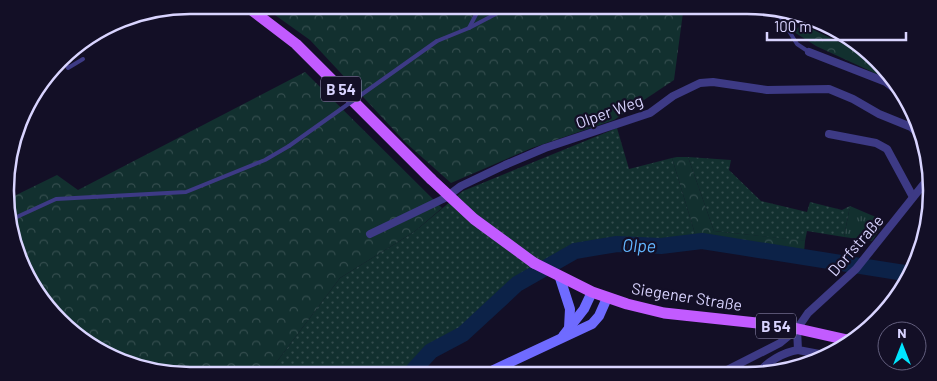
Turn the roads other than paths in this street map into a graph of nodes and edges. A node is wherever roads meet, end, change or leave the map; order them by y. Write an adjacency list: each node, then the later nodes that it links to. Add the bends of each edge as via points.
1 (258, 14): 16 (main road, B 54, bridge, via 296,44 474,219)
2 (477, 14): 5 (lane)
3 (496, 14): 5 (lane)
4 (780, 17): 6 (lane, via 796,44)
5 (469, 28): 14 (lane, bridge, via 437,41 265,160 186,192 56,199)
6 (809, 52): 9 (street)
7 (83, 59): 8 (lane, via 68,68)
8 (66, 66)
9 (886, 82)
10 (912, 128): 15 (street, Olper Weg, via 828,89 767,90 700,83 673,96 650,113 505,164 461,186 445,198)
11 (829, 134): 13 (street, via 876,143 887,149)
12 (923, 185): 13 (street, Dorfstraße)
13 (913, 197): 19 (street, Dorfstraße, via 856,269 808,313)
14 (16, 218)
15 (370, 234)
16 (560, 278): 17 (main road, B 54); 20 (street, via 570,309)
17 (592, 292): 18 (main road, B 54); 20 (street, Siegener Straße, via 584,309)
18 (607, 298): 19 (main road, Siegener Straße / B 54, via 664,313); 20 (street, Siegener Straße, via 592,324)
19 (797, 329): 21 (main road, Siegener Straße / B 54); 22 (street); 26 (street, Dorfstraße, via 780,342)
20 (566, 332): 25 (street, Siegener Straße)
21 (842, 339)
22 (798, 350): 23 (street); 24 (street, via 790,351)
23 (816, 353)
24 (765, 366)
25 (498, 367)
26 (731, 367)

